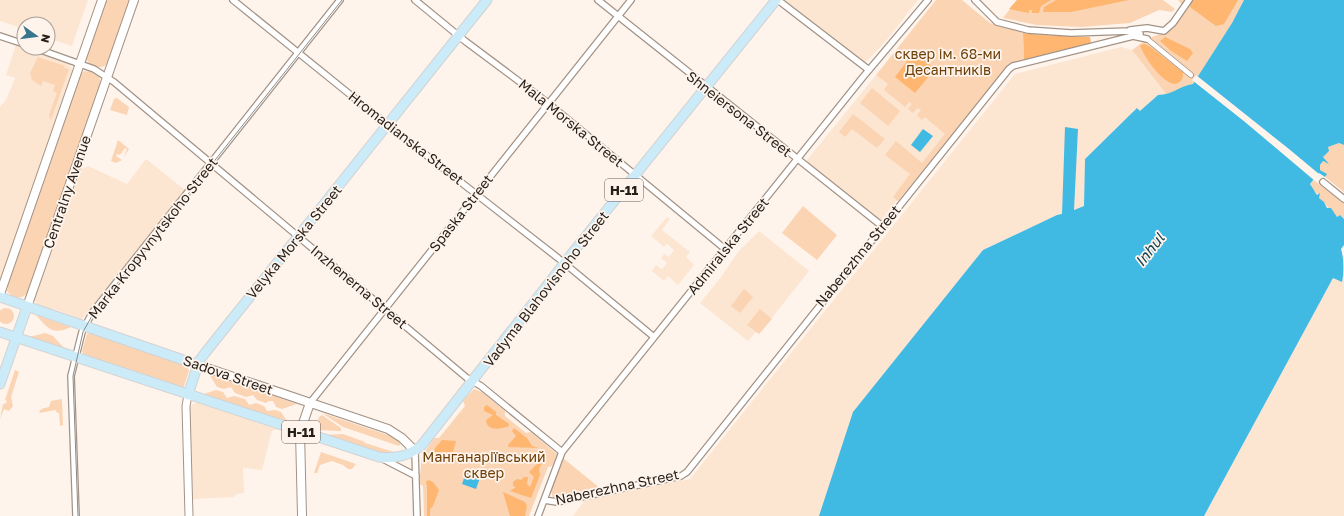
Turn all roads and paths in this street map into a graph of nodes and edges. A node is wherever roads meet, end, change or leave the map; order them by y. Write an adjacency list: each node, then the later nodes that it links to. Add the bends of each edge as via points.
1 (102, 0): 21 (main road)
2 (134, 0): 24 (main road, Centralny Avenue)
3 (233, 0): 19 (street, Hromadianska Street)
4 (340, 0): 19 (street, Marka Kropyvnytskoho Street)
5 (415, 0): 16 (street, Mala Morska Street)
6 (487, 0): 16 (main road, Velyka Morska Street)
7 (598, 0): 13 (street, Shneiersona Street)
8 (631, 0): 13 (street, Spaska Street)
9 (777, 0): 22 (street); 25 (main road, Vadyma Blahovisnoho Street / Н-11)
10 (928, 0): 22 (street, Admiralska Street)
11 (975, 0): 14 (street, via 992,18 1011,26 1041,32)
12 (1189, 0): 14 (street, via 1164,31 1147,28)
13 (618, 16): 25 (street, Shneiersona Street); 26 (street, Spaska Street)
14 (1130, 30): 17 (street)
15 (0, 36): 18 (street)
16 (458, 36): 26 (street, Mala Morska Street); 27 (main road, Velyka Morska Street)
17 (1147, 39): 23 (street); 34 (street, Naberezhna Street, via 1133,36 1013,66)
18 (16, 41)
19 (298, 52): 27 (street, Hromadianska Street); 29 (street, Marka Kropyvnytskoho Street)
20 (56, 56): 21 (street, Inzhenerna Street)
21 (79, 64): 24 (street, Inzhenerna Street); 38 (main road)
22 (869, 70): 28 (street, Admiralska Street)
23 (1191, 76)
24 (107, 77): 29 (street, Inzhenerna Street); 40 (main road, Centralny Avenue)
25 (706, 87): 28 (street, Shneiersona Street); 30 (main road, Vadyma Blahovisnoho Street / Н-11)
26 (548, 103): 30 (street, Mala Morska Street); 32 (street, Spaska Street)
27 (387, 125): 32 (street, Hromadianska Street); 35 (main road, Velyka Morska Street)
28 (798, 160): 34 (street, Shneiersona Street); 36 (street, Admiralska Street)
29 (212, 164): 35 (street, Inzhenerna Street); 42 (street, Marka Kropyvnytskoho Street, via 92,312)
30 (636, 176): 36 (street, Mala Morska Street); 37 (main road, Vadyma Blahovisnoho Street / Н-11)
31 (1323, 182): 33 (street)
32 (476, 194): 37 (street, Hromadianska Street); 41 (street, Spaska Street)
33 (1344, 199)
34 (882, 226): 57 (street, Naberezhna Street, via 686,472 680,476 557,502)
35 (298, 236): 41 (street, Inzhenerna Street); 47 (main road, Velyka Morska Street)
36 (725, 249): 44 (street, Admiralska Street)
37 (564, 264): 44 (street, Hromadianska Street); 48 (main road, Vadyma Blahovisnoho Street / Н-11)
38 (0, 294)
39 (0, 297): 40 (main road, Sadova Street)
40 (27, 306): 42 (main road, Sadova Street); 45 (main road, Centralny Avenue)
41 (385, 309): 48 (street, Inzhenerna Street); 51 (street, Spaska Street)
42 (84, 326): 46 (street, Marka Kropyvnytskoho Street); 47 (main road, Sadova Street)
43 (0, 332): 45 (main road)
44 (654, 337): 54 (street, Admiralska Street)
45 (16, 338): 46 (main road, Н-11); 49 (main road, Centralny Avenue)
46 (75, 357): 50 (main road, Н-11); 58 (street, Marka Kropyvnytskoho Street, via 71,394)
47 (198, 365): 50 (main road, Velyka Morska Street); 51 (main road, Sadova Street)
48 (473, 382): 53 (main road, Vadyma Blahovisnoho Street / Н-11); 54 (street, Inzhenerna Street)
49 (0, 384)
50 (188, 395): 52 (main road, Н-11); 59 (street, Velyka Morska Street, via 186,406)
51 (310, 403): 52 (main road, Spaska Street); 53 (main road, Sadova Street, via 388,429)
52 (300, 432): 55 (main road, Н-11); 60 (main road)
53 (415, 451): 55 (main road, Н-11, via 396,458); 56 (street)
54 (562, 452): 57 (street, Admiralska Street)
55 (379, 457): 56 (street)
56 (416, 476): 61 (street)
57 (544, 500): 62 (street, Naberezhna Street)
58 (76, 516)
59 (189, 516)
60 (302, 516)
61 (417, 516)
62 (538, 516)

